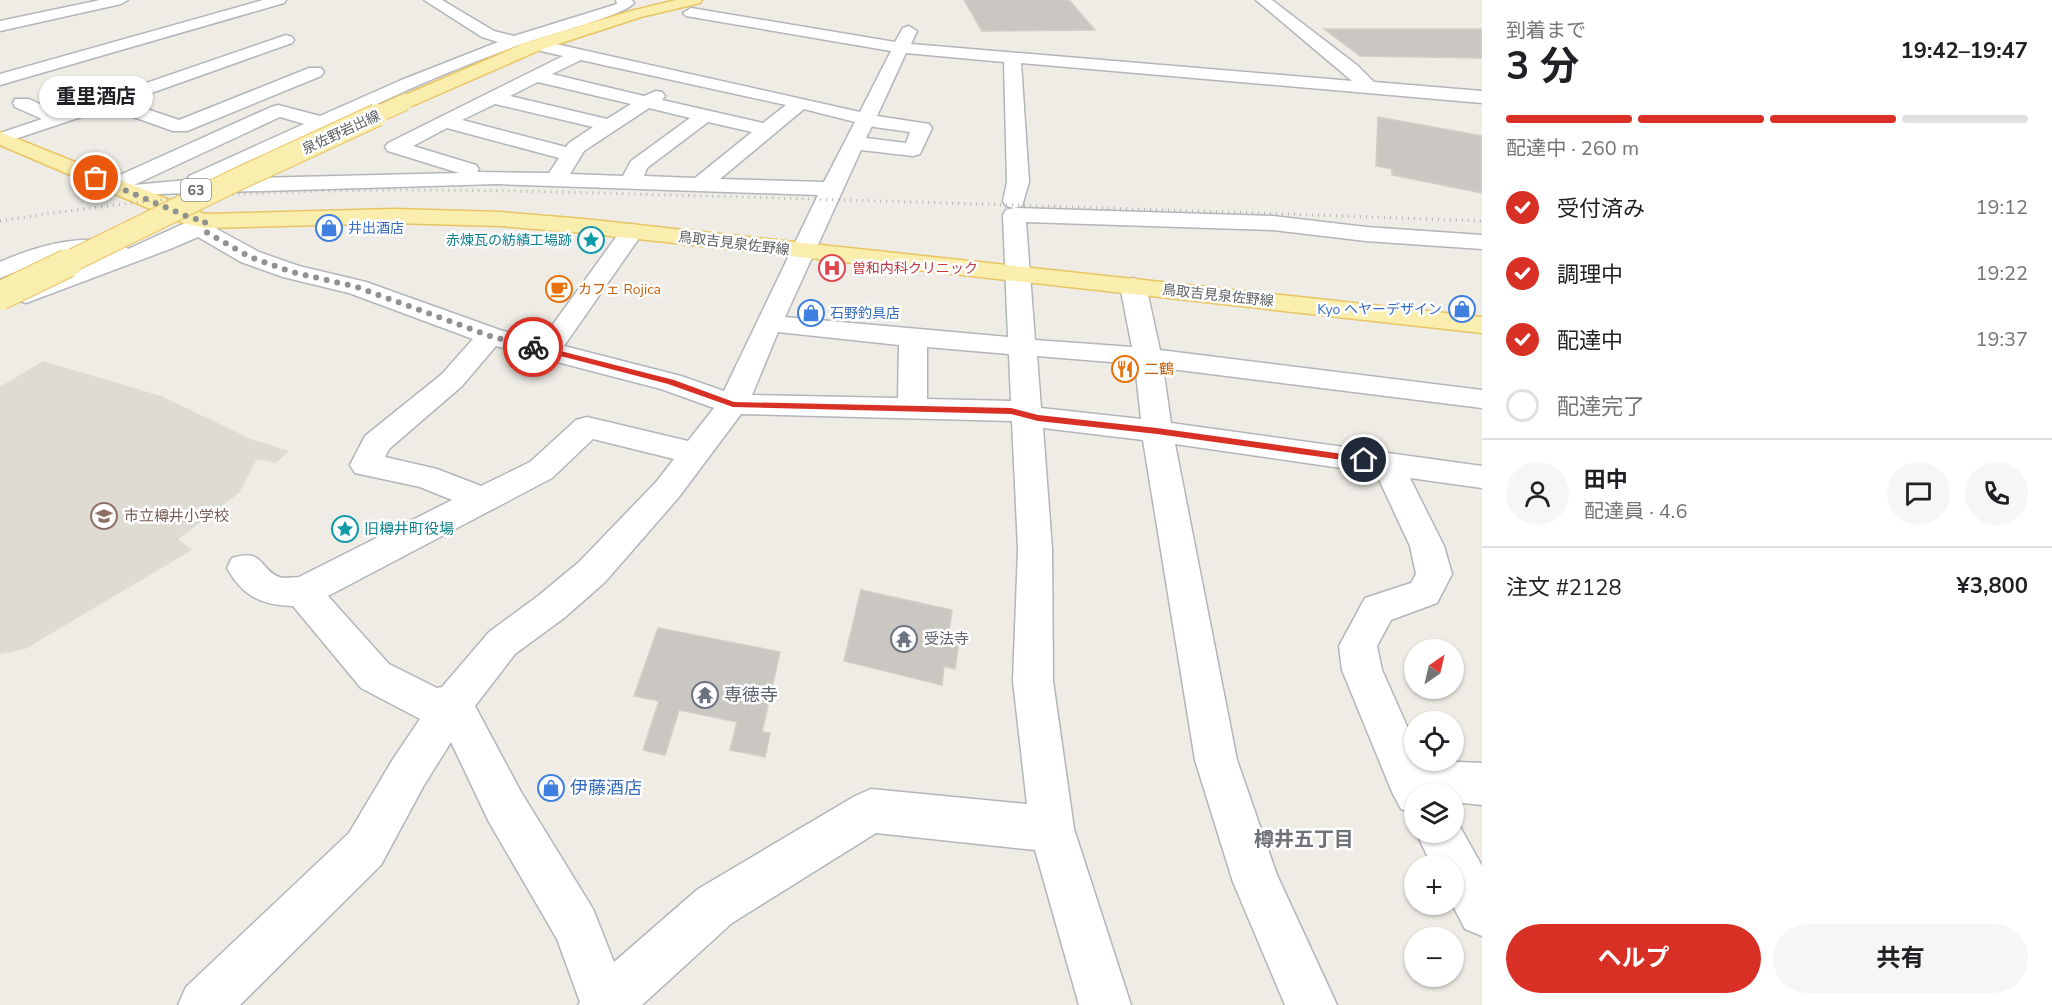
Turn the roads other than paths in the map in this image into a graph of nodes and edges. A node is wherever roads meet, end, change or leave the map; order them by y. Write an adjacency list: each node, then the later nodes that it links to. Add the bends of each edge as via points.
1 (121, 0): 11 (street)
2 (279, 0): 13 (street)
3 (431, 0): 22 (street, via 488,33)
4 (623, 0): 22 (street, via 627,3 622,6)
5 (666, 0): 37 (main road, 泉佐野岩出線 / 63, via 526,42)
6 (1263, 0): 27 (street)
7 (25, 1): 12 (street)
8 (693, 3): 10 (main road, 泉佐野岩出線 / 63); 14 (street); 20 (street)
9 (188, 7): 13 (street)
10 (649, 10): 23 (street); 37 (main road, 泉佐野岩出線 / 63, via 534,46)
11 (61, 12): 12 (street); 21 (street, via 75,23)
12 (38, 17): 16 (street)
13 (206, 20): 18 (street, via 171,30)
14 (853, 23)
15 (124, 25): 18 (street)
16 (0, 26)
17 (886, 28): 20 (street)
18 (152, 29): 31 (street)
19 (952, 36): 27 (street)
20 (914, 38): 25 (street); 45 (street)
21 (0, 41)
22 (513, 41): 47 (street)
23 (547, 47): 24 (street); 56 (street, via 296,160)
24 (579, 54): 29 (street); 30 (street)
25 (1012, 57): 33 (street); 61 (street, via 1018,182)
26 (167, 60): 28 (street)
27 (1352, 70): 32 (street); 33 (street)
28 (196, 71): 38 (street); 42 (street, via 259,42 288,52 322,76 180,127)
29 (537, 76): 35 (street); 39 (street)
30 (685, 77): 39 (street); 40 (street)
31 (0, 80)
32 (1482, 81)
33 (1368, 87): 34 (street)
34 (1482, 97)
35 (494, 98): 46 (street); 48 (street)
36 (49, 99): 44 (street, via 25,104)
37 (399, 100): 71 (main road, 泉佐野岩出線 / 63); 73 (main road, 泉佐野岩出線 / 63, bridge)
38 (108, 102): 42 (street); 44 (street)
39 (646, 102): 43 (street); 48 (street)
40 (800, 103): 45 (street); 49 (street)
41 (170, 107): 42 (street)
42 (147, 116)
43 (705, 116): 49 (street); 55 (street, via 638,165)
44 (58, 119): 50 (street)
45 (868, 119): 51 (street); 51 (street, via 922,128 913,150)
46 (446, 122): 52 (street); 53 (street, via 395,147)
47 (322, 123): 58 (street); 59 (street, via 278,111)
48 (607, 125): 52 (street)
49 (767, 130): 57 (street)
50 (1, 138): 59 (main road, 鳥取吉見泉佐野線)
51 (856, 143): 60 (street)
52 (571, 155): 54 (street)
53 (497, 178): 54 (street); 56 (street)
54 (556, 179): 55 (street)
55 (630, 183): 57 (street)
56 (264, 184): 58 (street)
57 (700, 185): 60 (street)
58 (181, 188): 59 (street)
59 (123, 189): 62 (main road, 鳥取吉見泉佐野線)
60 (832, 189): 67 (street)
61 (1014, 201)
62 (205, 221): 63 (main road, 鳥取吉見泉佐野線, via 394,216 500,219); 64 (street); 77 (street, via 206,232 250,257 292,272 357,287)
63 (632, 231): 67 (main road, 鳥取吉見泉佐野線); 80 (street)
64 (179, 236): 66 (street, via 136,248); 70 (street)
65 (1482, 242): 69 (street, via 1273,224 1014,215)
66 (90, 250): 68 (street, via 64,248 40,253); 70 (street, via 92,257)
67 (801, 251): 69 (main road, 鳥取吉見泉佐野線); 75 (street)
68 (0, 271)
69 (1019, 273): 72 (main road, 鳥取吉見泉佐野線); 79 (street)
70 (68, 278): 74 (street)
71 (0, 283)
72 (1133, 286): 76 (main road, 鳥取吉見泉佐野線); 81 (street)
73 (0, 296)
74 (0, 307)
75 (770, 323): 78 (street); 83 (street)
76 (1482, 325)
77 (490, 336): 80 (street); 90 (street, via 452,380 376,443 366,465 422,474 451,484)
78 (913, 338): 79 (street); 84 (street)
79 (1022, 347): 81 (street); 85 (street)
80 (548, 350): 83 (street, via 671,382)
81 (1148, 357): 82 (street); 86 (street)
82 (1482, 399)
83 (733, 404): 84 (street); 87 (street)
84 (912, 407): 85 (street)
85 (1026, 415): 86 (street); 97 (street, via 1035,549 1033,681)
86 (1157, 431): 88 (street); 103 (street, via 1216,760 1256,882)
87 (697, 454): 90 (street, via 587,427 541,470); 93 (street, via 592,572 502,642)
88 (1387, 463): 89 (street); 94 (street, via 1427,546 1434,574 1424,593 1378,609 1358,646 1362,670)
89 (1482, 477)
90 (480, 501): 92 (street)
91 (245, 567): 92 (street, via 271,591)
92 (303, 592): 93 (street, via 375,676 434,706)
93 (453, 704): 100 (street, via 408,772 365,849); 101 (street, via 505,807 576,926)
94 (1411, 783)
95 (1482, 784): 96 (street)
96 (1464, 785)
97 (1052, 829): 101 (street, via 871,811 715,906); 102 (street)
98 (1444, 843): 99 (street)
99 (1482, 912)
100 (204, 1005)
101 (605, 1005)
102 (1105, 1005)
103 (1311, 1005)

